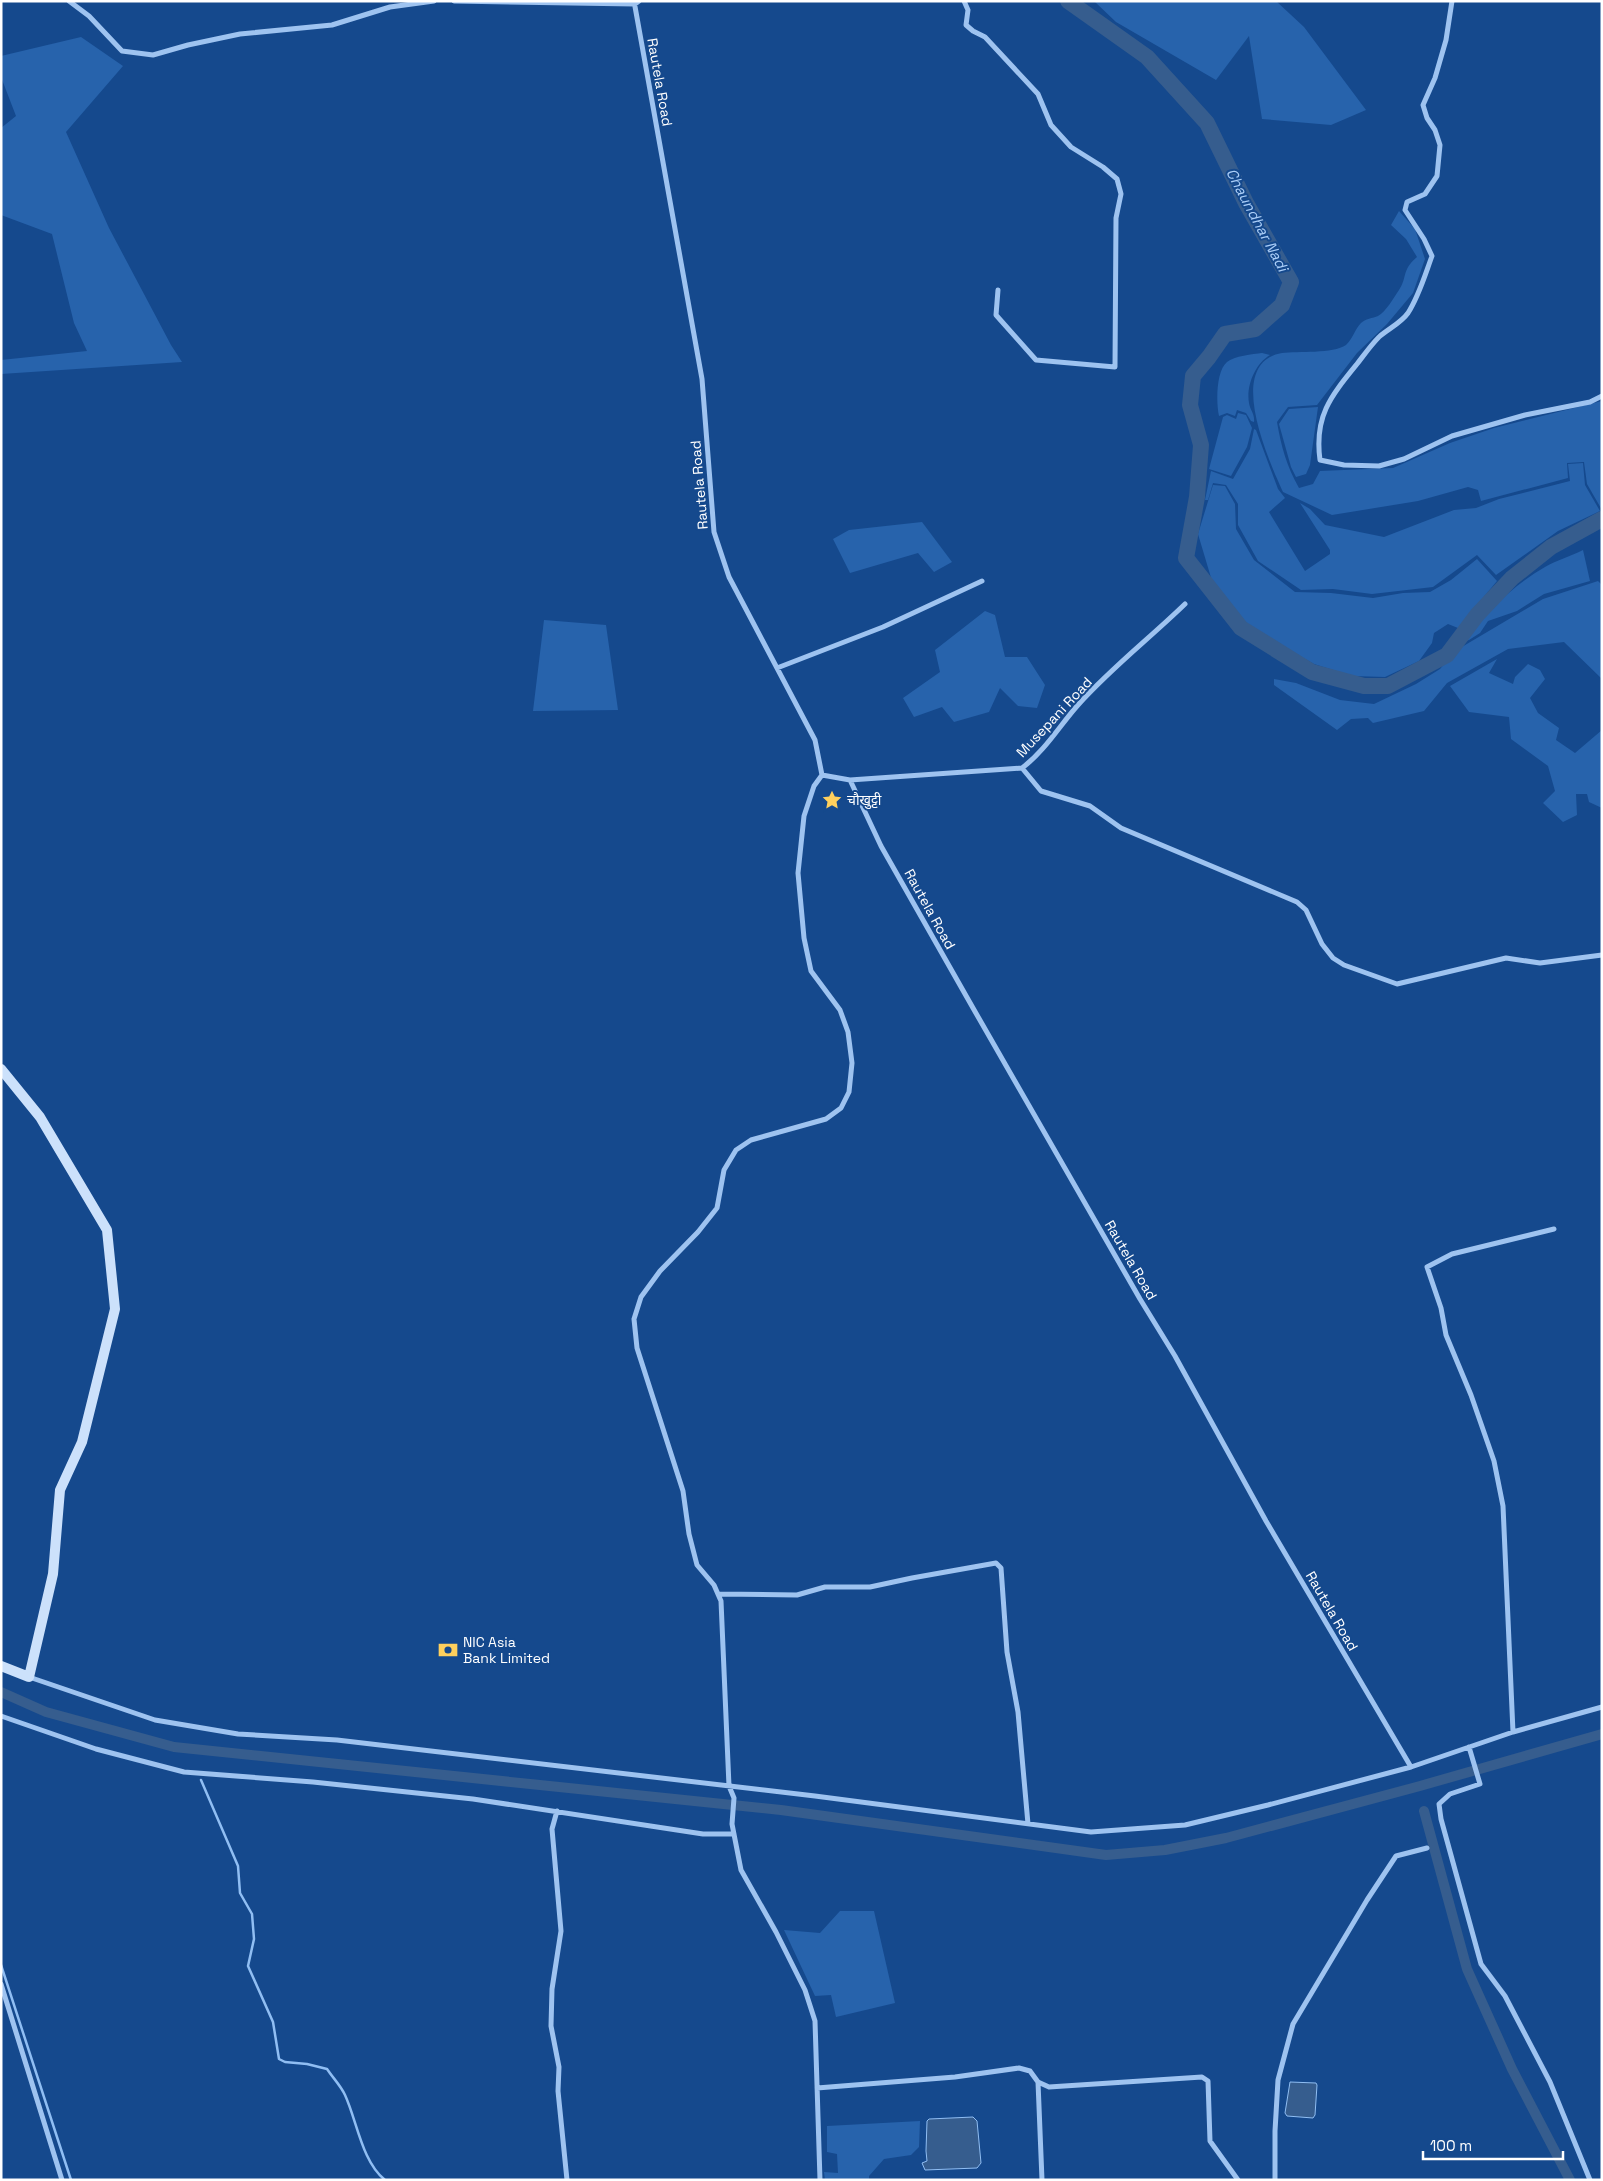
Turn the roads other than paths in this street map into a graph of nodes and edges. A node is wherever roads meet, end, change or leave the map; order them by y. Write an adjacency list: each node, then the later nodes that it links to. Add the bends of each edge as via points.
1 (69, 1): 2 (street, via 89,16 122,51 152,55 240,34 332,25 390,7)
2 (434, 1)
3 (454, 1): 6 (street)
4 (964, 1): 7 (street, via 968,10 966,25 985,37 1038,94 1051,124 1071,147 1117,180 1121,194 1116,218 1115,368 1036,360 996,315)
5 (1452, 1): 8 (street, via 1446,40 1423,105 1440,145 1437,176 1425,194 1407,202 1405,210 1432,256 1408,314 1379,337 1330,398 1320,422 1320,460 1379,466 1404,459 1452,436 1525,415 1590,402)
6 (636, 2): 11 (street, Rautela Road, via 702,379 714,532 729,577)
7 (998, 290)
8 (1602, 396)
9 (982, 581): 11 (street, via 883,627)
10 (1185, 604): 12 (street, Musepani Road, via 1079,704 1033,760)
11 (777, 668): 13 (street, Rautela Road, via 815,740)
12 (1022, 768): 14 (street, Musepani Road); 15 (street, via 1041,791 1090,806 1121,828 1297,902 1306,910 1322,944 1333,958 1397,984 1506,958 1540,963)
13 (822, 775): 14 (street); 18 (street, via 814,786 804,816 799,882 804,938 812,971 840,1010 848,1032 852,1064 849,1092 841,1108 826,1119 751,1140 736,1150 724,1170 717,1208 660,1271 641,1297 634,1319 637,1348 683,1491 697,1565 714,1584)
14 (850, 780): 25 (street, Rautela Road, via 882,846 973,1008 1175,1356 1266,1521)
15 (1602, 955)
16 (1, 1069): 20 (street, via 40,1117 107,1230 115,1309 82,1442 60,1490 53,1574)
17 (1554, 1229): 23 (street, via 1452,1254 1427,1267 1446,1335 1494,1461 1503,1506)
18 (718, 1594): 26 (street, via 721,1601); 28 (street, via 798,1595 825,1587 870,1587 996,1563 1001,1568 1007,1652 1018,1712)
19 (1, 1666): 20 (street)
20 (30, 1677): 26 (street, via 155,1720 238,1734 337,1740)
21 (1602, 1707): 23 (street)
22 (1, 1716): 27 (street, via 96,1748 184,1772 313,1782)
23 (1513, 1732): 24 (street)
24 (1470, 1747): 25 (street); 40 (street, via 1480,1784 1450,1794 1439,1804 1481,1964 1505,1996 1550,2082)
25 (1411, 1767): 28 (street, via 1185,1825 1091,1832)
26 (729, 1786): 28 (street); 29 (street, via 734,1798)
27 (557, 1811): 29 (street, via 703,1834); 35 (street, via 552,1829 561,1931 552,1988 551,2026 559,2067 558,2091)
28 (1028, 1824)
29 (734, 1834): 33 (street, via 741,1870 805,1990 815,2021)
30 (1426, 1848): 39 (street, via 1396,1856 1293,2024 1278,2080)
31 (1, 1984): 34 (street)
32 (1038, 2082): 33 (street, via 1030,2071 1019,2068 946,2078); 37 (street); 38 (street, via 1050,2087 1202,2077 1208,2081 1210,2141)
33 (817, 2088): 36 (street)
34 (62, 2180)
35 (567, 2180)
36 (820, 2180)
37 (1042, 2180)
38 (1238, 2180)
39 (1275, 2180)
40 (1590, 2180)

